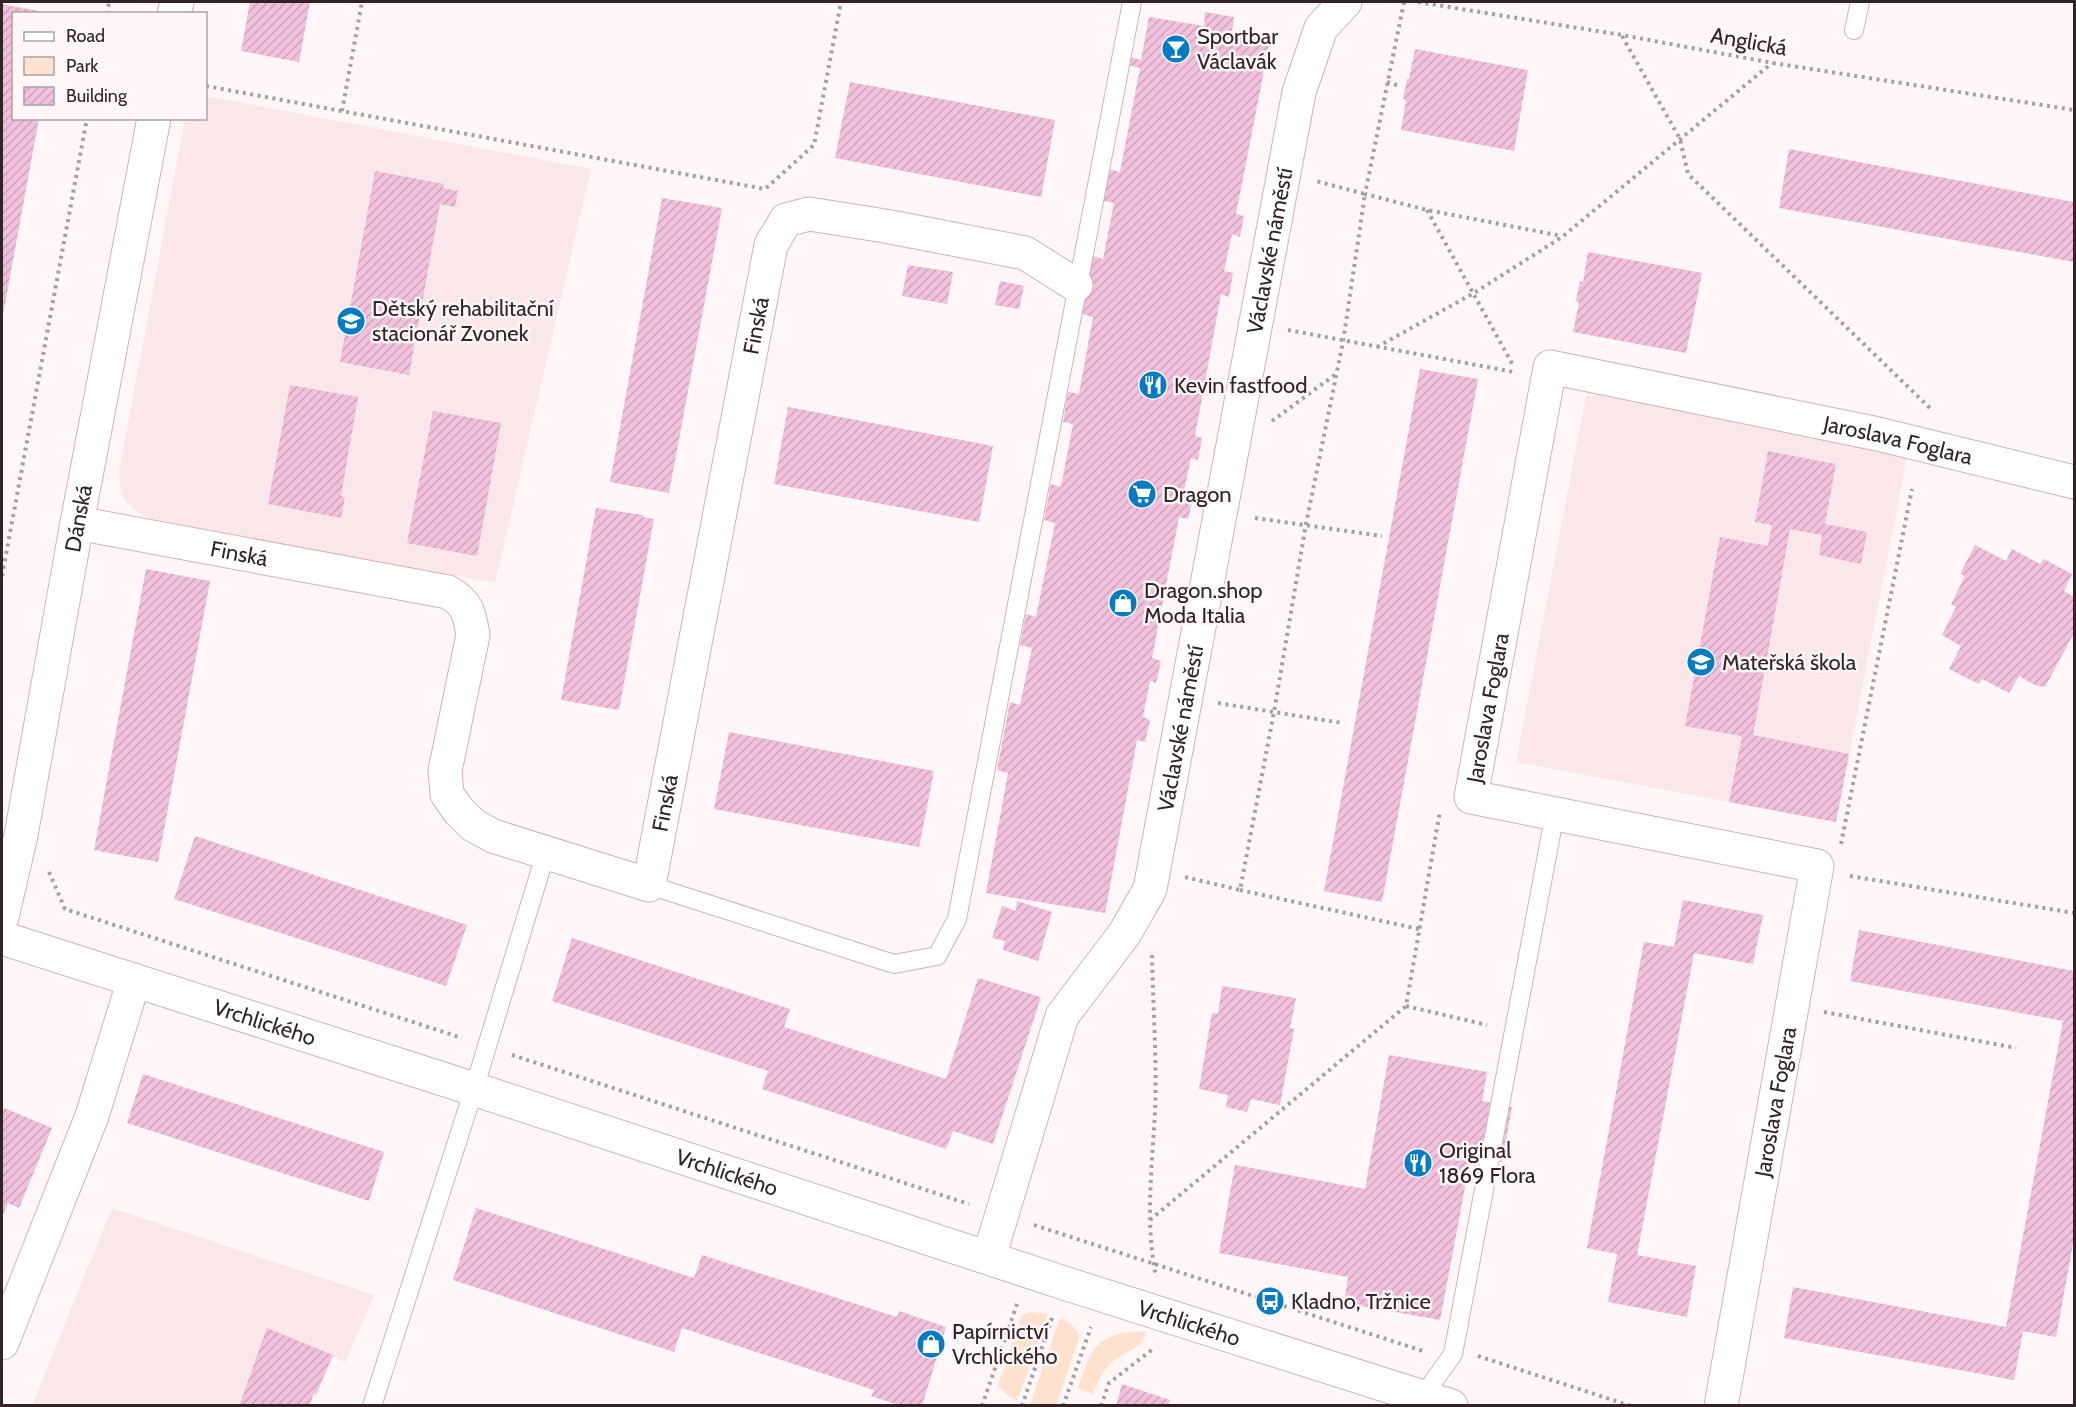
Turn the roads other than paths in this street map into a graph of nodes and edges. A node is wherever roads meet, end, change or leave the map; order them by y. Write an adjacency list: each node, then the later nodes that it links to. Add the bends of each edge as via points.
1 (1132, 2): 6 (lane)
2 (1345, 2): 17 (street, Václavské náměstí, via 1321,28 1299,92 1150,889 1125,933 1062,1016)
3 (1860, 2): 4 (lane)
4 (1854, 30)
5 (154, 120): 8 (street, Dánská)
6 (1076, 285): 12 (street, Finská, via 1025,253 809,214 786,220 771,245); 12 (lane, via 957,920 937,956 894,964)
7 (2074, 482): 9 (street, Jaroslava Foglara, via 1878,434 1550,367 1471,797)
8 (77, 523): 10 (street, Dánská); 11 (street, Finská, via 448,592 463,601 473,634 445,771 447,794 472,825 493,836)
9 (1554, 813): 19 (lane, via 1453,1354); 21 (street, Jaroslava Foglara, via 1817,866)
10 (11, 833): 13 (street, Dánská)
11 (546, 852): 12 (street, Finská); 16 (lane)
12 (649, 885)
13 (2, 917)
14 (2, 938): 15 (street, Vrchlického)
15 (134, 980): 16 (street, Vrchlického); 18 (street, via 92,1116)
16 (474, 1089): 17 (street, Vrchlického); 20 (lane)
17 (989, 1257): 19 (street, Vrchlického)
18 (2, 1343)
19 (1431, 1402)
20 (372, 1406)
21 (1721, 1406)

